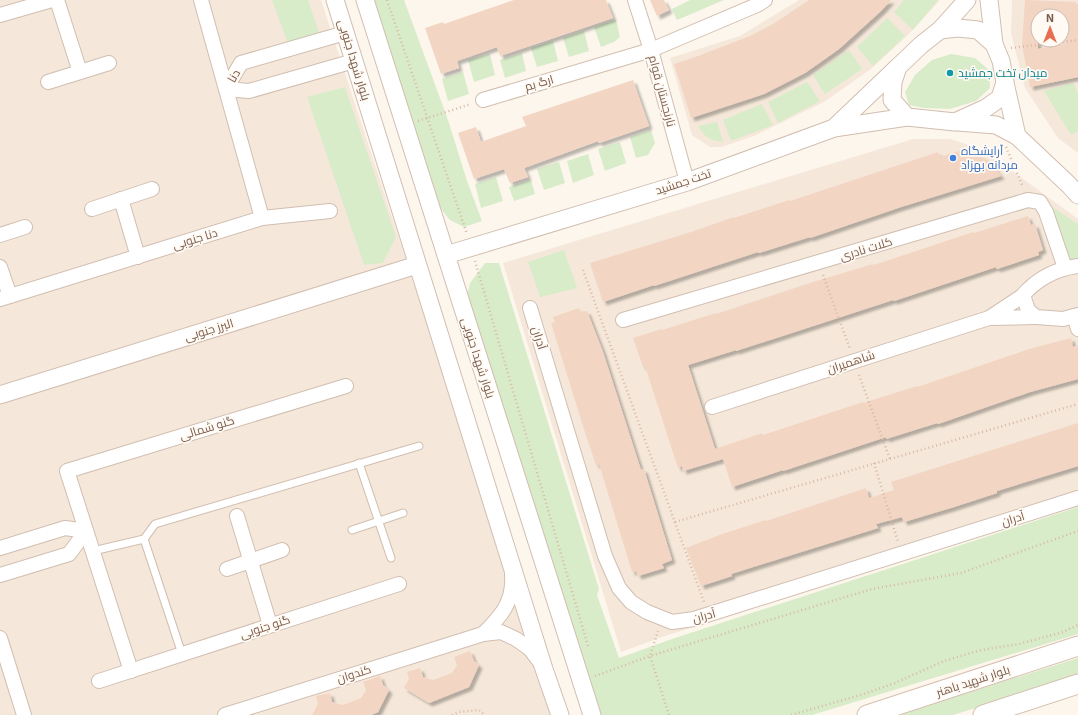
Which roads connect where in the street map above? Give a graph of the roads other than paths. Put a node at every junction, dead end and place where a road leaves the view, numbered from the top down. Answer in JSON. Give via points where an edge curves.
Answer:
{"nodes":[{"id":1,"x":52,"y":0,"type":"edge"},
{"id":2,"x":57,"y":0,"type":"edge"},
{"id":3,"x":201,"y":0,"type":"edge"},
{"id":4,"x":335,"y":0,"type":"edge"},
{"id":5,"x":365,"y":0,"type":"edge"},
{"id":6,"x":635,"y":0,"type":"edge"},
{"id":7,"x":765,"y":0,"type":"edge"},
{"id":8,"x":967,"y":0,"type":"edge"},
{"id":9,"x":989,"y":0,"type":"edge"},
{"id":10,"x":0,"y":15,"type":"edge"},
{"id":11,"x":940,"y":30,"type":"junction"},
{"id":12,"x":345,"y":33,"type":"junction"},
{"id":13,"x":995,"y":47,"type":"junction"},
{"id":14,"x":651,"y":50,"type":"junction"},
{"id":15,"x":354,"y":61,"type":"junction"},
{"id":16,"x":109,"y":63,"type":"dead end"},
{"id":17,"x":898,"y":67,"type":"junction"},
{"id":18,"x":80,"y":72,"type":"junction"},
{"id":19,"x":48,"y":82,"type":"dead end"},
{"id":20,"x":1005,"y":82,"type":"junction"},
{"id":21,"x":226,"y":89,"type":"junction"},
{"id":22,"x":482,"y":100,"type":"road end"},
{"id":23,"x":907,"y":117,"type":"junction"},
{"id":24,"x":955,"y":122,"type":"junction"},
{"id":25,"x":834,"y":128,"type":"junction"},
{"id":26,"x":1017,"y":136,"type":"junction"},
{"id":27,"x":687,"y":182,"type":"junction"},
{"id":28,"x":152,"y":189,"type":"dead end"},
{"id":29,"x":1075,"y":190,"type":"edge"},
{"id":30,"x":121,"y":199,"type":"junction"},
{"id":31,"x":92,"y":209,"type":"dead end"},
{"id":32,"x":330,"y":211,"type":"dead end"},
{"id":33,"x":262,"y":218,"type":"junction"},
{"id":34,"x":25,"y":227,"type":"dead end"},
{"id":35,"x":0,"y":235,"type":"edge"},
{"id":36,"x":446,"y":255,"type":"junction"},
{"id":37,"x":138,"y":257,"type":"junction"},
{"id":38,"x":417,"y":265,"type":"junction"},
{"id":39,"x":0,"y":267,"type":"edge"},
{"id":40,"x":1072,"y":267,"type":"edge"},
{"id":41,"x":1024,"y":295,"type":"junction"},
{"id":42,"x":5,"y":298,"type":"edge"},
{"id":43,"x":530,"y":308,"type":"dead end"},
{"id":44,"x":1076,"y":315,"type":"edge"},
{"id":45,"x":1036,"y":317,"type":"junction"},
{"id":46,"x":990,"y":318,"type":"junction"},
{"id":47,"x":623,"y":320,"type":"dead end"},
{"id":48,"x":1078,"y":330,"type":"edge"},
{"id":49,"x":346,"y":386,"type":"dead end"},
{"id":50,"x":0,"y":395,"type":"edge"},
{"id":51,"x":712,"y":407,"type":"dead end"},
{"id":52,"x":419,"y":446,"type":"dead end"},
{"id":53,"x":359,"y":463,"type":"junction"},
{"id":54,"x":1078,"y":498,"type":"edge"},
{"id":55,"x":403,"y":513,"type":"dead end"},
{"id":56,"x":237,"y":516,"type":"dead end"},
{"id":57,"x":379,"y":522,"type":"junction"},
{"id":58,"x":352,"y":530,"type":"dead end"},
{"id":59,"x":86,"y":531,"type":"junction"},
{"id":60,"x":144,"y":539,"type":"junction"},
{"id":61,"x":0,"y":548,"type":"edge"},
{"id":62,"x":282,"y":550,"type":"dead end"},
{"id":63,"x":93,"y":551,"type":"junction"},
{"id":64,"x":391,"y":558,"type":"dead end"},
{"id":65,"x":511,"y":559,"type":"junction"},
{"id":66,"x":251,"y":561,"type":"junction"},
{"id":67,"x":227,"y":568,"type":"dead end"},
{"id":68,"x":0,"y":575,"type":"edge"},
{"id":69,"x":399,"y":584,"type":"dead end"},
{"id":70,"x":270,"y":625,"type":"junction"},
{"id":71,"x":483,"y":634,"type":"junction"},
{"id":72,"x":0,"y":638,"type":"edge"},
{"id":73,"x":1078,"y":646,"type":"edge"},
{"id":74,"x":182,"y":654,"type":"junction"},
{"id":75,"x":544,"y":669,"type":"junction"},
{"id":76,"x":131,"y":671,"type":"junction"},
{"id":77,"x":99,"y":682,"type":"dead end"},
{"id":78,"x":1078,"y":684,"type":"edge"},
{"id":79,"x":24,"y":715,"type":"edge"},
{"id":80,"x":225,"y":715,"type":"edge"},
{"id":81,"x":560,"y":715,"type":"edge"},
{"id":82,"x":592,"y":715,"type":"edge"},
{"id":83,"x":867,"y":715,"type":"edge"},
{"id":84,"x":983,"y":715,"type":"edge"}],
"edges":[{"from":1,"to":10,"type":"street"},
{"from":2,"to":18,"type":"street"},
{"from":3,"to":21,"type":"street"},
{"from":4,"to":12,"type":"street","name":"بلوار شهدا جنوبی"},
{"from":5,"to":36,"type":"street","name":"بلوار شهدا جنوبی"},
{"from":6,"to":14,"type":"street","name":"نارنجستان قوام"},
{"from":7,"to":14,"type":"street","name":"ارگ بم"},
{"from":8,"to":11,"type":"street"},
{"from":9,"to":13,"type":"street"},
{"from":11,"to":13,"type":"street","via":[[978,30]]},
{"from":11,"to":17,"type":"street"},
{"from":12,"to":15,"type":"street","name":"بلوار شهدا جنوبی"},
{"from":12,"to":21,"type":"street","name":"دنا","via":[[241,63]]},
{"from":13,"to":20,"type":"street"},
{"from":14,"to":22,"type":"street","name":"ارگ بم"},
{"from":14,"to":27,"type":"street","name":"نارنجستان قوام"},
{"from":15,"to":21,"type":"street","name":"دنا","via":[[249,91]]},
{"from":15,"to":38,"type":"street","name":"بلوار شهدا جنوبی"},
{"from":16,"to":18,"type":"street"},
{"from":17,"to":23,"type":"street","via":[[893,82],[892,100]]},
{"from":17,"to":25,"type":"street","name":"تخت جمشید"},
{"from":18,"to":19,"type":"street"},
{"from":20,"to":24,"type":"street","via":[[1000,98],[986,108]]},
{"from":20,"to":26,"type":"street"},
{"from":21,"to":33,"type":"street"},
{"from":23,"to":24,"type":"street"},
{"from":23,"to":25,"type":"street"},
{"from":24,"to":26,"type":"street","via":[[996,125]]},
{"from":25,"to":27,"type":"street","name":"تخت جمشید"},
{"from":26,"to":29,"type":"street"},
{"from":27,"to":36,"type":"street","name":"تخت جمشید"},
{"from":28,"to":30,"type":"street"},
{"from":30,"to":31,"type":"street"},
{"from":30,"to":37,"type":"street"},
{"from":32,"to":33,"type":"street","name":"دنا جنوبی"},
{"from":33,"to":37,"type":"street","name":"دنا جنوبی"},
{"from":34,"to":35,"type":"street"},
{"from":36,"to":82,"type":"street","name":"بلوار شهدا جنوبی","via":[[589,678]]},
{"from":37,"to":42,"type":"street","name":"دنا جنوبی"},
{"from":38,"to":50,"type":"street","name":"البرز جنوبی"},
{"from":38,"to":65,"type":"street","name":"بلوار شهدا جنوبی"},
{"from":39,"to":42,"type":"street"},
{"from":40,"to":41,"type":"street","via":[[1048,274]]},
{"from":40,"to":47,"type":"street","name":"کلات نادری","via":[[1040,202],[1028,200]]},
{"from":41,"to":45,"type":"street","via":[[1028,310]]},
{"from":41,"to":46,"type":"street"},
{"from":43,"to":54,"type":"street","name":"آدران","via":[[605,556],[619,588],[631,602],[672,622],[694,620]]},
{"from":44,"to":45,"type":"street","via":[[1062,319]]},
{"from":44,"to":48,"type":"street"},
{"from":45,"to":46,"type":"street"},
{"from":46,"to":51,"type":"street","name":"شاهمیران"},
{"from":49,"to":59,"type":"street","name":"گنو شمالی","via":[[67,471]]},
{"from":52,"to":53,"type":"lane"},
{"from":53,"to":57,"type":"lane"},
{"from":53,"to":60,"type":"lane","via":[[155,524]]},
{"from":55,"to":57,"type":"lane"},
{"from":56,"to":66,"type":"street"},
{"from":57,"to":58,"type":"lane"},
{"from":57,"to":64,"type":"lane"},
{"from":59,"to":61,"type":"street","via":[[65,528]]},
{"from":59,"to":63,"type":"street"},
{"from":59,"to":68,"type":"street","via":[[69,554]]},
{"from":60,"to":63,"type":"lane"},
{"from":60,"to":74,"type":"lane"},
{"from":62,"to":66,"type":"street"},
{"from":63,"to":76,"type":"street"},
{"from":65,"to":71,"type":"street","via":[[513,586],[510,599],[499,618]]},
{"from":65,"to":75,"type":"street","name":"بلوار شهدا جنوبی"},
{"from":66,"to":67,"type":"street"},
{"from":66,"to":70,"type":"street"},
{"from":69,"to":70,"type":"street","name":"گنو جنوبی"},
{"from":70,"to":74,"type":"street","name":"گنو جنوبی"},
{"from":71,"to":75,"type":"street","via":[[501,632],[516,639],[530,648]]},
{"from":71,"to":80,"type":"street","name":"کندوان"},
{"from":72,"to":79,"type":"street"},
{"from":73,"to":83,"type":"main road","name":"بلوار شهید باهنر"},
{"from":74,"to":76,"type":"street","name":"گنو جنوبی"},
{"from":75,"to":81,"type":"street","name":"بلوار شهدا جنوبی"},
{"from":76,"to":77,"type":"street","name":"گنو جنوبی"},
{"from":78,"to":84,"type":"main road"}]}
